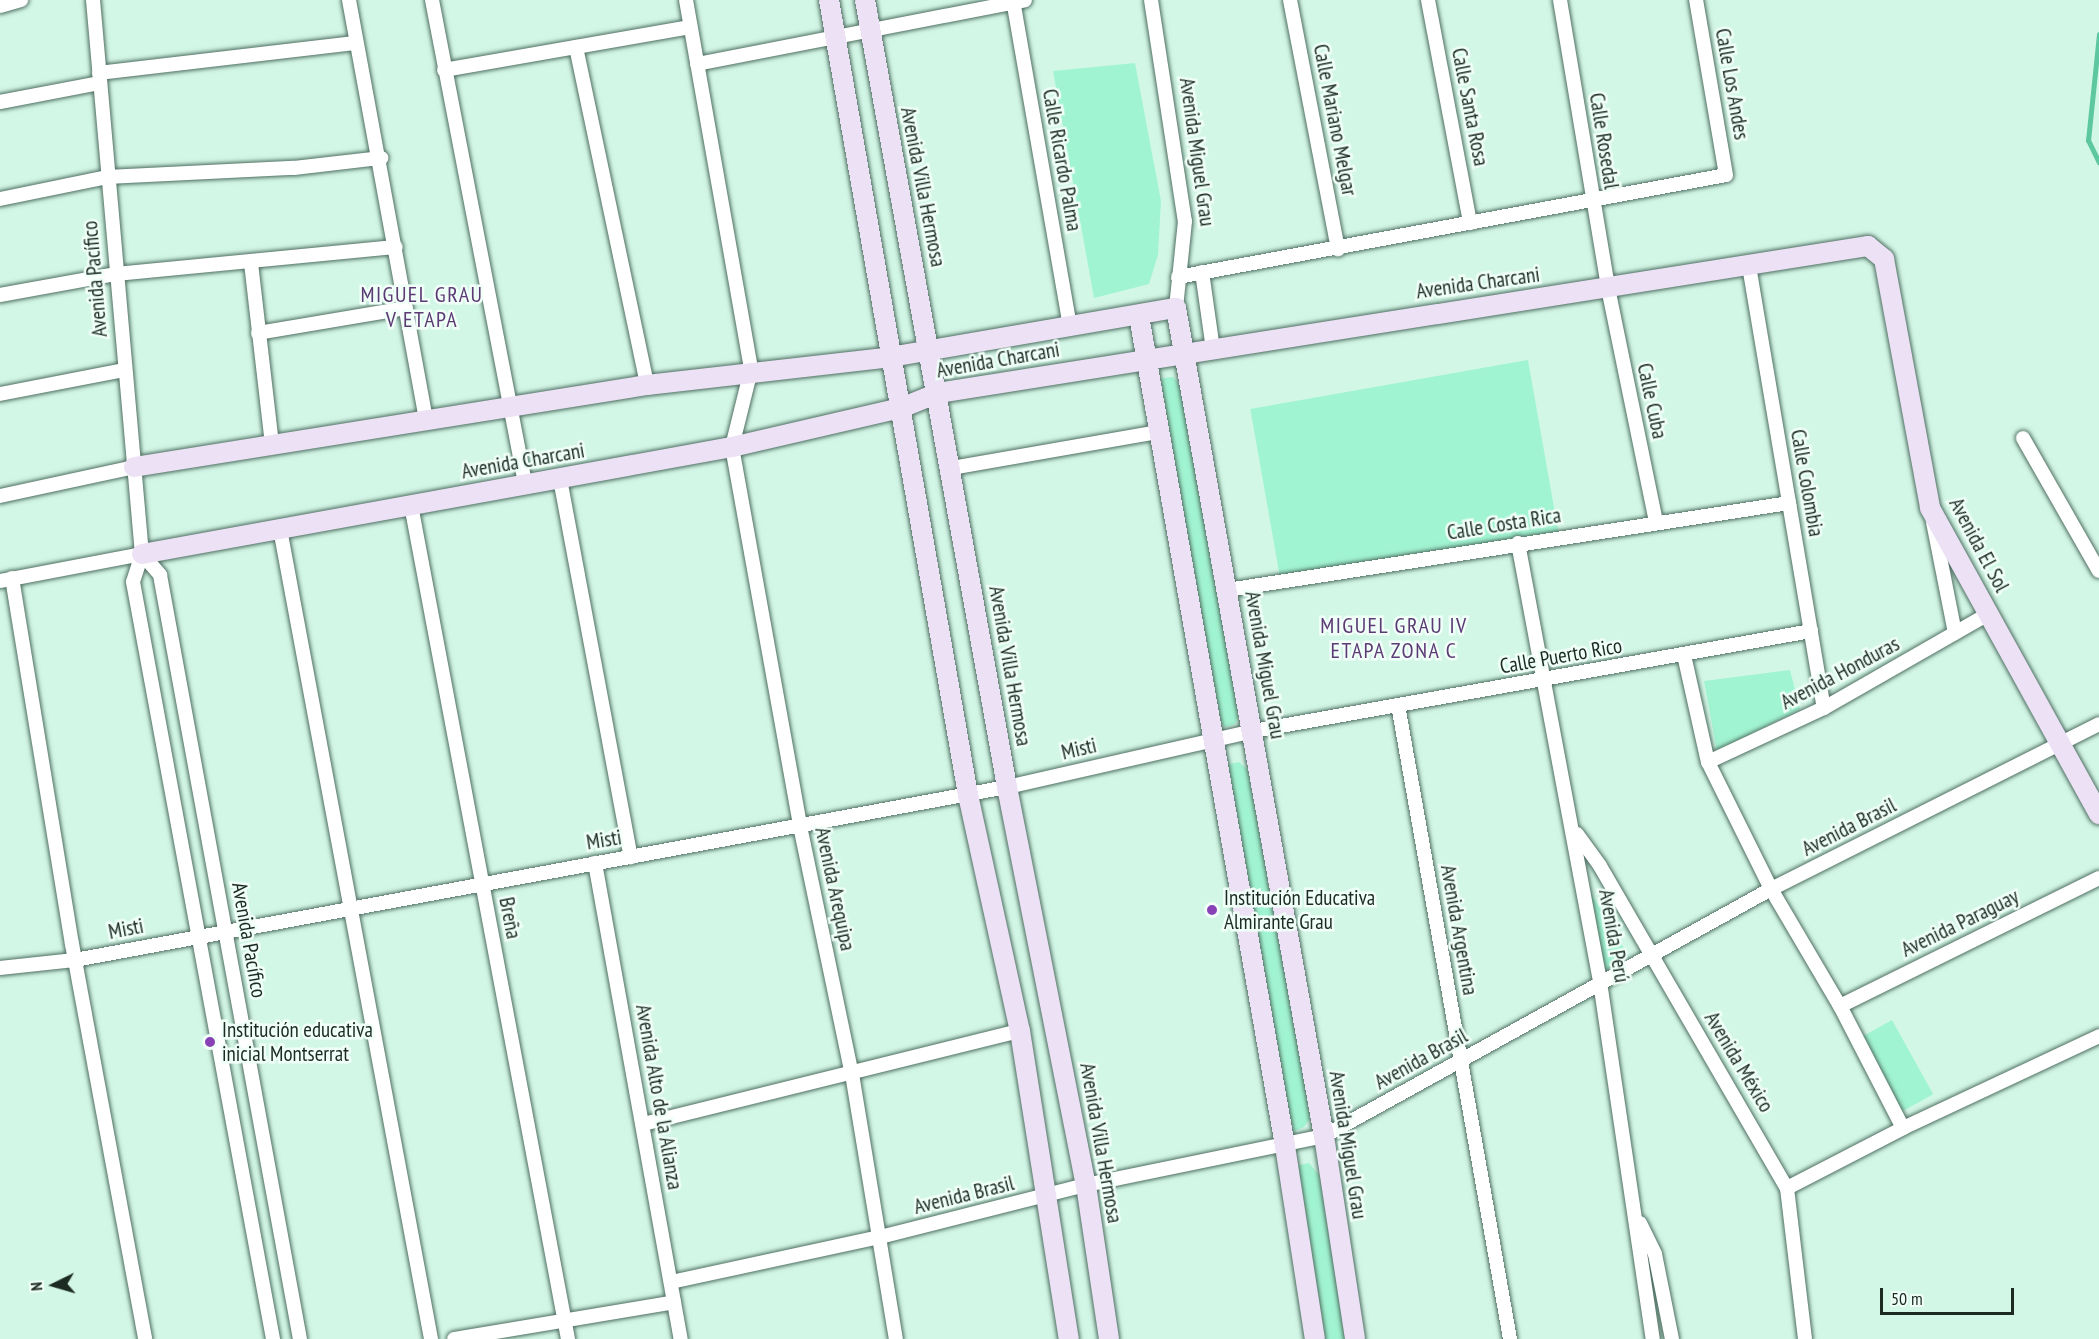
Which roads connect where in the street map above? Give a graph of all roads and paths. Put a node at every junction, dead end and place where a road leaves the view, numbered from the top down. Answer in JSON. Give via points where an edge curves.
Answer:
{"nodes":[{"id":1,"x":21,"y":0,"type":"edge"},
{"id":2,"x":93,"y":0,"type":"edge"},
{"id":3,"x":349,"y":0,"type":"edge"},
{"id":4,"x":432,"y":0,"type":"edge"},
{"id":5,"x":686,"y":0,"type":"edge"},
{"id":6,"x":828,"y":0,"type":"edge"},
{"id":7,"x":865,"y":0,"type":"edge"},
{"id":8,"x":1150,"y":0,"type":"edge"},
{"id":9,"x":1290,"y":0,"type":"edge"},
{"id":10,"x":1428,"y":0,"type":"edge"},
{"id":11,"x":1560,"y":0,"type":"edge"},
{"id":12,"x":1696,"y":0,"type":"edge"},
{"id":13,"x":1017,"y":1,"type":"edge"},
{"id":14,"x":0,"y":6,"type":"edge"},
{"id":15,"x":690,"y":27,"type":"junction"},
{"id":16,"x":870,"y":32,"type":"junction"},
{"id":17,"x":835,"y":39,"type":"junction"},
{"id":18,"x":356,"y":43,"type":"junction"},
{"id":19,"x":576,"y":47,"type":"junction"},
{"id":20,"x":697,"y":64,"type":"junction"},
{"id":21,"x":444,"y":70,"type":"junction"},
{"id":22,"x":99,"y":78,"type":"junction"},
{"id":23,"x":0,"y":102,"type":"edge"},
{"id":24,"x":381,"y":158,"type":"junction"},
{"id":25,"x":107,"y":177,"type":"junction"},
{"id":26,"x":1593,"y":198,"type":"junction"},
{"id":27,"x":0,"y":199,"type":"edge"},
{"id":28,"x":1470,"y":223,"type":"junction"},
{"id":29,"x":1868,"y":246,"type":"joint"},
{"id":30,"x":396,"y":247,"type":"junction"},
{"id":31,"x":1338,"y":249,"type":"junction"},
{"id":32,"x":250,"y":263,"type":"junction"},
{"id":33,"x":1749,"y":266,"type":"junction"},
{"id":34,"x":1202,"y":272,"type":"junction"},
{"id":35,"x":115,"y":274,"type":"junction"},
{"id":36,"x":1178,"y":277,"type":"junction"},
{"id":37,"x":1608,"y":288,"type":"junction"},
{"id":38,"x":0,"y":295,"type":"edge"},
{"id":39,"x":406,"y":308,"type":"junction"},
{"id":40,"x":1176,"y":308,"type":"junction"},
{"id":41,"x":1139,"y":316,"type":"junction"},
{"id":42,"x":1070,"y":327,"type":"junction"},
{"id":43,"x":258,"y":333,"type":"junction"},
{"id":44,"x":1213,"y":349,"type":"junction"},
{"id":45,"x":930,"y":350,"type":"junction"},
{"id":46,"x":1185,"y":353,"type":"junction"},
{"id":47,"x":891,"y":357,"type":"junction"},
{"id":48,"x":1147,"y":360,"type":"junction"},
{"id":49,"x":124,"y":370,"type":"junction"},
{"id":50,"x":751,"y":370,"type":"junction"},
{"id":51,"x":647,"y":385,"type":"junction"},
{"id":52,"x":938,"y":393,"type":"junction"},
{"id":53,"x":0,"y":394,"type":"edge"},
{"id":54,"x":508,"y":407,"type":"junction"},
{"id":55,"x":901,"y":408,"type":"junction"},
{"id":56,"x":426,"y":420,"type":"junction"},
{"id":57,"x":1159,"y":432,"type":"junction"},
{"id":58,"x":2023,"y":438,"type":"dead end"},
{"id":59,"x":272,"y":445,"type":"junction"},
{"id":60,"x":732,"y":447,"type":"junction"},
{"id":61,"x":134,"y":467,"type":"junction"},
{"id":62,"x":952,"y":468,"type":"junction"},
{"id":63,"x":560,"y":479,"type":"junction"},
{"id":64,"x":525,"y":485,"type":"junction"},
{"id":65,"x":0,"y":496,"type":"edge"},
{"id":66,"x":1789,"y":503,"type":"junction"},
{"id":67,"x":411,"y":506,"type":"junction"},
{"id":68,"x":1930,"y":508,"type":"junction"},
{"id":69,"x":1656,"y":522,"type":"junction"},
{"id":70,"x":280,"y":529,"type":"junction"},
{"id":71,"x":1518,"y":543,"type":"junction"},
{"id":72,"x":142,"y":554,"type":"junction"},
{"id":73,"x":2099,"y":571,"type":"edge"},
{"id":74,"x":6,"y":580,"type":"edge"},
{"id":75,"x":1227,"y":590,"type":"junction"},
{"id":76,"x":1988,"y":614,"type":"junction"},
{"id":77,"x":1811,"y":631,"type":"junction"},
{"id":78,"x":1955,"y":633,"type":"junction"},
{"id":79,"x":1684,"y":655,"type":"junction"},
{"id":80,"x":1544,"y":680,"type":"junction"},
{"id":81,"x":1398,"y":705,"type":"junction"},
{"id":82,"x":1824,"y":708,"type":"junction"},
{"id":83,"x":2099,"y":724,"type":"edge"},
{"id":84,"x":1253,"y":731,"type":"junction"},
{"id":85,"x":1212,"y":740,"type":"junction"},
{"id":86,"x":2061,"y":743,"type":"junction"},
{"id":87,"x":1708,"y":762,"type":"junction"},
{"id":88,"x":1007,"y":788,"type":"junction"},
{"id":89,"x":968,"y":795,"type":"junction"},
{"id":90,"x":2099,"y":814,"type":"edge"},
{"id":91,"x":800,"y":826,"type":"junction"},
{"id":92,"x":1574,"y":830,"type":"junction"},
{"id":93,"x":631,"y":857,"type":"junction"},
{"id":94,"x":595,"y":863,"type":"junction"},
{"id":95,"x":2099,"y":878,"type":"edge"},
{"id":96,"x":483,"y":885,"type":"junction"},
{"id":97,"x":1770,"y":889,"type":"junction"},
{"id":98,"x":349,"y":909,"type":"junction"},
{"id":99,"x":226,"y":932,"type":"junction"},
{"id":100,"x":198,"y":937,"type":"junction"},
{"id":101,"x":1652,"y":956,"type":"junction"},
{"id":102,"x":75,"y":960,"type":"junction"},
{"id":103,"x":0,"y":968,"type":"edge"},
{"id":104,"x":1600,"y":982,"type":"junction"},
{"id":105,"x":1840,"y":1006,"type":"junction"},
{"id":106,"x":1020,"y":1031,"type":"junction"},
{"id":107,"x":2099,"y":1036,"type":"edge"},
{"id":108,"x":1461,"y":1062,"type":"junction"},
{"id":109,"x":852,"y":1074,"type":"junction"},
{"id":110,"x":643,"y":1124,"type":"junction"},
{"id":111,"x":1903,"y":1128,"type":"junction"},
{"id":112,"x":1324,"y":1136,"type":"junction"},
{"id":113,"x":1285,"y":1146,"type":"junction"},
{"id":114,"x":1086,"y":1185,"type":"junction"},
{"id":115,"x":1786,"y":1188,"type":"junction"},
{"id":116,"x":1048,"y":1196,"type":"junction"},
{"id":117,"x":1634,"y":1208,"type":"junction"},
{"id":118,"x":880,"y":1237,"type":"junction"},
{"id":119,"x":671,"y":1282,"type":"junction"},
{"id":120,"x":675,"y":1302,"type":"junction"},
{"id":121,"x":564,"y":1322,"type":"junction"},
{"id":122,"x":145,"y":1339,"type":"edge"},
{"id":123,"x":273,"y":1339,"type":"edge"},
{"id":124,"x":300,"y":1339,"type":"edge"},
{"id":125,"x":430,"y":1339,"type":"edge"},
{"id":126,"x":454,"y":1339,"type":"edge"},
{"id":127,"x":568,"y":1339,"type":"edge"},
{"id":128,"x":681,"y":1339,"type":"edge"},
{"id":129,"x":896,"y":1339,"type":"edge"},
{"id":130,"x":1069,"y":1339,"type":"edge"},
{"id":131,"x":1109,"y":1339,"type":"edge"},
{"id":132,"x":1315,"y":1339,"type":"edge"},
{"id":133,"x":1355,"y":1339,"type":"edge"},
{"id":134,"x":1510,"y":1339,"type":"edge"},
{"id":135,"x":1653,"y":1339,"type":"edge"},
{"id":136,"x":1672,"y":1339,"type":"edge"},
{"id":137,"x":1805,"y":1339,"type":"edge"}],
"edges":[{"from":1,"to":14,"type":"street"},
{"from":2,"to":22,"type":"street","name":"Avenida Pacífico"},
{"from":3,"to":18,"type":"street"},
{"from":4,"to":21,"type":"street"},
{"from":5,"to":15,"type":"street"},
{"from":6,"to":17,"type":"street"},
{"from":7,"to":16,"type":"street","name":"Avenida Villa Hermosa"},
{"from":8,"to":36,"type":"street","name":"Avenida Miguel Grau","via":[[1185,221]]},
{"from":9,"to":31,"type":"street","name":"Calle Mariano Melgar"},
{"from":10,"to":28,"type":"street","name":"Calle Santa Rosa"},
{"from":11,"to":26,"type":"street","name":"Calle Rosedal"},
{"from":12,"to":26,"type":"street","name":"Calle Los Andes","via":[[1726,175]]},
{"from":13,"to":16,"type":"street"},
{"from":13,"to":42,"type":"street","name":"Calle Ricardo Palma"},
{"from":15,"to":19,"type":"street"},
{"from":15,"to":20,"type":"street"},
{"from":16,"to":17,"type":"street"},
{"from":16,"to":45,"type":"street","name":"Avenida Villa Hermosa"},
{"from":17,"to":20,"type":"street"},
{"from":17,"to":47,"type":"street"},
{"from":18,"to":22,"type":"street"},
{"from":18,"to":24,"type":"street"},
{"from":19,"to":21,"type":"street"},
{"from":19,"to":51,"type":"street"},
{"from":20,"to":50,"type":"street"},
{"from":21,"to":54,"type":"street"},
{"from":22,"to":23,"type":"street"},
{"from":22,"to":25,"type":"street","name":"Avenida Pacífico"},
{"from":24,"to":25,"type":"street","via":[[294,168]]},
{"from":24,"to":30,"type":"street"},
{"from":25,"to":27,"type":"street"},
{"from":25,"to":35,"type":"street","name":"Avenida Pacífico"},
{"from":26,"to":28,"type":"street"},
{"from":26,"to":37,"type":"street","name":"Calle Rosedal"},
{"from":28,"to":31,"type":"street"},
{"from":29,"to":33,"type":"street","name":"Avenida Charcani"},
{"from":29,"to":68,"type":"street","name":"Avenida El Sol","via":[[1884,259]]},
{"from":30,"to":32,"type":"street"},
{"from":30,"to":39,"type":"street"},
{"from":31,"to":34,"type":"street"},
{"from":32,"to":35,"type":"street"},
{"from":32,"to":43,"type":"street"},
{"from":33,"to":37,"type":"street","name":"Avenida Charcani"},
{"from":33,"to":66,"type":"street","name":"Calle Colombia"},
{"from":34,"to":36,"type":"street"},
{"from":34,"to":44,"type":"street"},
{"from":35,"to":38,"type":"street"},
{"from":35,"to":49,"type":"street","name":"Avenida Pacífico"},
{"from":36,"to":40,"type":"street","name":"Avenida Miguel Grau"},
{"from":37,"to":44,"type":"street","name":"Avenida Charcani"},
{"from":37,"to":69,"type":"street","name":"Calle Cuba"},
{"from":39,"to":43,"type":"street"},
{"from":39,"to":56,"type":"street"},
{"from":40,"to":41,"type":"street","name":"Avenida Charcani"},
{"from":40,"to":46,"type":"street","name":"Avenida Miguel Grau"},
{"from":41,"to":42,"type":"street","name":"Avenida Charcani"},
{"from":41,"to":48,"type":"street"},
{"from":42,"to":45,"type":"street","name":"Avenida Charcani"},
{"from":43,"to":59,"type":"street"},
{"from":44,"to":46,"type":"street","name":"Avenida Charcani"},
{"from":45,"to":47,"type":"street","name":"Avenida Charcani"},
{"from":45,"to":52,"type":"street","name":"Avenida Villa Hermosa"},
{"from":46,"to":48,"type":"street","name":"Avenida Charcani"},
{"from":46,"to":75,"type":"street","name":"Avenida Miguel Grau"},
{"from":47,"to":50,"type":"street","name":"Avenida Charcani"},
{"from":47,"to":55,"type":"street"},
{"from":48,"to":52,"type":"street","name":"Avenida Charcani"},
{"from":48,"to":57,"type":"street"},
{"from":49,"to":53,"type":"street"},
{"from":49,"to":61,"type":"street","name":"Avenida Pacífico"},
{"from":50,"to":51,"type":"street","name":"Avenida Charcani"},
{"from":50,"to":60,"type":"street"},
{"from":51,"to":54,"type":"street","name":"Avenida Charcani"},
{"from":52,"to":55,"type":"street","name":"Avenida Charcani"},
{"from":52,"to":62,"type":"street","name":"Avenida Villa Hermosa"},
{"from":54,"to":56,"type":"street","name":"Avenida Charcani"},
{"from":54,"to":64,"type":"street"},
{"from":55,"to":60,"type":"street","name":"Avenida Charcani"},
{"from":55,"to":89,"type":"street"},
{"from":56,"to":59,"type":"street","name":"Avenida Charcani"},
{"from":57,"to":62,"type":"street"},
{"from":57,"to":85,"type":"street"},
{"from":58,"to":73,"type":"street"},
{"from":59,"to":61,"type":"street","name":"Avenida Charcani"},
{"from":60,"to":63,"type":"street","name":"Avenida Charcani"},
{"from":60,"to":91,"type":"street","name":"Avenida Arequipa"},
{"from":61,"to":65,"type":"street"},
{"from":61,"to":72,"type":"street","name":"Avenida Pacífico"},
{"from":62,"to":88,"type":"street","name":"Avenida Villa Hermosa"},
{"from":63,"to":64,"type":"street","name":"Avenida Charcani"},
{"from":63,"to":93,"type":"street"},
{"from":64,"to":67,"type":"street","name":"Avenida Charcani"},
{"from":66,"to":69,"type":"street","name":"Calle Costa Rica"},
{"from":66,"to":77,"type":"street","name":"Calle Colombia"},
{"from":67,"to":70,"type":"street","name":"Avenida Charcani"},
{"from":67,"to":96,"type":"street","name":"Breña"},
{"from":68,"to":76,"type":"street","name":"Avenida El Sol"},
{"from":68,"to":78,"type":"street"},
{"from":69,"to":71,"type":"street","name":"Calle Costa Rica"},
{"from":70,"to":72,"type":"street","name":"Avenida Charcani"},
{"from":70,"to":98,"type":"street"},
{"from":71,"to":75,"type":"street","name":"Calle Costa Rica"},
{"from":71,"to":80,"type":"street","name":"Avenida Perú"},
{"from":72,"to":74,"type":"street"},
{"from":72,"to":99,"type":"street","name":"Avenida Pacífico","via":[[160,575]]},
{"from":72,"to":100,"type":"street","name":"Avenida Pacífico","via":[[133,582]]},
{"from":74,"to":102,"type":"street"},
{"from":75,"to":84,"type":"street","name":"Avenida Miguel Grau"},
{"from":76,"to":78,"type":"street","name":"Avenida Honduras"},
{"from":76,"to":86,"type":"street","name":"Avenida El Sol"},
{"from":77,"to":79,"type":"street","name":"Calle Puerto Rico"},
{"from":77,"to":82,"type":"street","name":"Calle Colombia"},
{"from":78,"to":82,"type":"street","name":"Avenida Honduras"},
{"from":79,"to":80,"type":"street","name":"Calle Puerto Rico"},
{"from":79,"to":87,"type":"street"},
{"from":80,"to":81,"type":"street","name":"Calle Puerto Rico"},
{"from":80,"to":92,"type":"street","name":"Avenida Perú"},
{"from":81,"to":84,"type":"street","name":"Calle Puerto Rico"},
{"from":81,"to":108,"type":"street","name":"Avenida Argentina"},
{"from":82,"to":87,"type":"street","name":"Avenida Honduras"},
{"from":83,"to":86,"type":"street","name":"Avenida Brasil"},
{"from":84,"to":85,"type":"street","name":"Calle Puerto Rico"},
{"from":84,"to":112,"type":"street","name":"Avenida Miguel Grau"},
{"from":85,"to":88,"type":"street","name":"Misti"},
{"from":85,"to":113,"type":"street"},
{"from":86,"to":90,"type":"street","name":"Avenida El Sol"},
{"from":86,"to":97,"type":"street","name":"Avenida Brasil"},
{"from":87,"to":97,"type":"street"},
{"from":88,"to":89,"type":"street","name":"Misti"},
{"from":88,"to":114,"type":"street","name":"Avenida Villa Hermosa"},
{"from":89,"to":91,"type":"street","name":"Misti"},
{"from":89,"to":106,"type":"street"},
{"from":91,"to":93,"type":"street","name":"Misti"},
{"from":91,"to":109,"type":"street","name":"Avenida Arequipa"},
{"from":92,"to":101,"type":"street","name":"Avenida México"},
{"from":92,"to":104,"type":"street","name":"Avenida Perú"},
{"from":93,"to":94,"type":"street","name":"Misti"},
{"from":94,"to":96,"type":"street","name":"Misti"},
{"from":94,"to":110,"type":"street","name":"Avenida Alto de la Alianza"},
{"from":95,"to":105,"type":"street","name":"Avenida Paraguay"},
{"from":96,"to":98,"type":"street","name":"Misti"},
{"from":96,"to":121,"type":"street","name":"Breña"},
{"from":97,"to":101,"type":"street","name":"Avenida Brasil"},
{"from":97,"to":105,"type":"street"},
{"from":98,"to":99,"type":"street","name":"Misti"},
{"from":98,"to":125,"type":"street"},
{"from":99,"to":100,"type":"street","name":"Misti"},
{"from":99,"to":124,"type":"street","name":"Avenida Pacífico"},
{"from":100,"to":102,"type":"street","name":"Misti"},
{"from":100,"to":123,"type":"street","name":"Avenida Pacífico"},
{"from":101,"to":104,"type":"street","name":"Avenida Brasil"},
{"from":101,"to":115,"type":"street","name":"Avenida México"},
{"from":102,"to":103,"type":"street","name":"Misti"},
{"from":102,"to":122,"type":"street"},
{"from":104,"to":108,"type":"street","name":"Avenida Brasil"},
{"from":104,"to":117,"type":"street","name":"Avenida Perú"},
{"from":105,"to":111,"type":"street"},
{"from":106,"to":109,"type":"street"},
{"from":106,"to":116,"type":"street"},
{"from":107,"to":111,"type":"street"},
{"from":108,"to":112,"type":"street","name":"Avenida Brasil"},
{"from":108,"to":134,"type":"street","name":"Avenida Argentina"},
{"from":109,"to":110,"type":"street"},
{"from":109,"to":118,"type":"street","name":"Avenida Arequipa"},
{"from":110,"to":119,"type":"street","name":"Avenida Alto de la Alianza"},
{"from":111,"to":115,"type":"street"},
{"from":112,"to":113,"type":"street","name":"Avenida Brasil"},
{"from":112,"to":133,"type":"street","name":"Avenida Miguel Grau"},
{"from":113,"to":114,"type":"street","name":"Avenida Brasil"},
{"from":113,"to":132,"type":"street"},
{"from":114,"to":116,"type":"street","name":"Avenida Brasil"},
{"from":114,"to":131,"type":"street","name":"Avenida Villa Hermosa"},
{"from":115,"to":137,"type":"street","name":"Avenida México"},
{"from":116,"to":118,"type":"street","name":"Avenida Brasil"},
{"from":116,"to":130,"type":"street"},
{"from":117,"to":135,"type":"street","name":"Avenida Perú"},
{"from":117,"to":136,"type":"street","via":[[1654,1254]]},
{"from":118,"to":119,"type":"street","name":"Avenida Brasil"},
{"from":118,"to":129,"type":"street","name":"Avenida Arequipa"},
{"from":119,"to":120,"type":"street","name":"Avenida Alto de la Alianza"},
{"from":120,"to":121,"type":"street"},
{"from":120,"to":128,"type":"street","name":"Avenida Alto de la Alianza"},
{"from":121,"to":126,"type":"street"},
{"from":121,"to":127,"type":"street","name":"Breña"}]}
